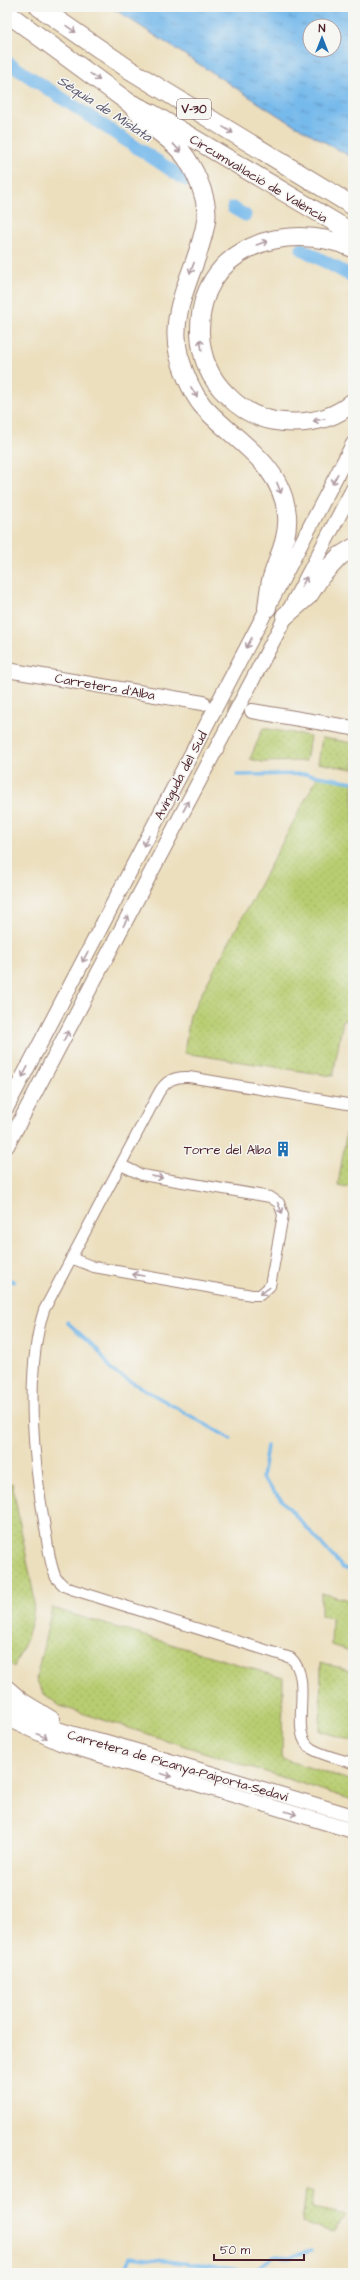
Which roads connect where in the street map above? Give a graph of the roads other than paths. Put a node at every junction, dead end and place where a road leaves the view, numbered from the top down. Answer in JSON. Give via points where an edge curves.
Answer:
{"nodes":[{"id":1,"x":39,"y":7,"type":"edge"},
{"id":2,"x":7,"y":13,"type":"edge"},
{"id":3,"x":128,"y":102,"type":"junction"},
{"id":4,"x":353,"y":206,"type":"edge"},
{"id":5,"x":353,"y":233,"type":"edge"},
{"id":6,"x":353,"y":248,"type":"edge"},
{"id":7,"x":353,"y":402,"type":"edge"},
{"id":8,"x":353,"y":444,"type":"edge"},
{"id":9,"x":353,"y":489,"type":"edge"},
{"id":10,"x":353,"y":548,"type":"edge"},
{"id":11,"x":267,"y":608,"type":"junction"},
{"id":12,"x":286,"y":616,"type":"junction"},
{"id":13,"x":7,"y":670,"type":"edge"},
{"id":14,"x":203,"y":703,"type":"tunnel mouth"},
{"id":15,"x":252,"y":711,"type":"tunnel mouth"},
{"id":16,"x":353,"y":728,"type":"edge"},
{"id":17,"x":34,"y":1095,"type":"junction"},
{"id":18,"x":353,"y":1105,"type":"edge"},
{"id":19,"x":7,"y":1106,"type":"edge"},
{"id":20,"x":7,"y":1146,"type":"edge"},
{"id":21,"x":7,"y":1155,"type":"edge"},
{"id":22,"x":121,"y":1164,"type":"junction"},
{"id":23,"x":71,"y":1258,"type":"junction"},
{"id":24,"x":7,"y":1687,"type":"edge"},
{"id":25,"x":7,"y":1705,"type":"edge"},
{"id":26,"x":7,"y":1719,"type":"edge"},
{"id":27,"x":103,"y":1741,"type":"junction"},
{"id":28,"x":353,"y":1763,"type":"edge"},
{"id":29,"x":353,"y":1816,"type":"edge"},
{"id":30,"x":353,"y":1831,"type":"edge"}],
"edges":[{"from":1,"to":4,"type":"highway","name":"Circumval·lació de València","number":"V-30","one_way":true,"via":[[130,70]]},
{"from":2,"to":3,"type":"highway","name":"Circumval·lació de València","number":"V-30","one_way":true},
{"from":3,"to":5,"type":"highway","name":"Circumval·lació de València","number":"V-30","via":[[151,113]]},
{"from":3,"to":11,"type":"highway","one_way":true,"via":[[186,157],[204,201],[206,220],[202,242],[184,288],[176,335],[179,354],[189,383],[202,405],[269,468],[284,499],[287,515],[286,534],[281,558],[271,582]]},
{"from":7,"to":6,"type":"highway","one_way":true,"via":[[326,418],[301,424],[277,422],[253,415],[224,392],[207,369],[200,344],[200,324],[205,300],[221,270],[237,255],[274,238],[295,236],[314,236]]},
{"from":8,"to":11,"type":"main road","name":"Avinguda del Sud","one_way":true},
{"from":12,"to":9,"type":"main road","name":"Avinguda del Sud","one_way":true},
{"from":10,"to":12,"type":"highway","via":[[340,556],[321,576],[309,595]]},
{"from":11,"to":19,"type":"main road","name":"Avinguda del Sud","one_way":true},
{"from":17,"to":12,"type":"main road","name":"Avinguda del Sud","one_way":true},
{"from":13,"to":14,"type":"main road","name":"Carretera d'Alba"},
{"from":15,"to":16,"type":"main road"},
{"from":17,"to":20,"type":"main road","name":"Avinguda del Sud"},
{"from":17,"to":21,"type":"main road"},
{"from":18,"to":22,"type":"street","via":[[176,1077],[162,1087]]},
{"from":22,"to":23,"type":"street"},
{"from":22,"to":23,"type":"street","one_way":true,"via":[[142,1175],[270,1197],[279,1203],[283,1215],[270,1286],[260,1294],[252,1295],[84,1265]]},
{"from":23,"to":28,"type":"street","via":[[44,1310],[37,1336],[35,1358],[37,1465],[46,1536],[56,1578],[71,1589],[291,1658],[301,1672],[302,1732],[307,1745]]},
{"from":24,"to":27,"type":"main road","via":[[44,1715]]},
{"from":25,"to":27,"type":"main road","name":"Carretera de Picanya-Paiporta-Sedaví","via":[[32,1719],[75,1735]]},
{"from":26,"to":30,"type":"main road","name":"Carretera de Picanya-Paiporta-Sedaví","one_way":true,"via":[[60,1743]]},
{"from":27,"to":29,"type":"main road","name":"Carretera de Picanya-Paiporta-Sedaví"}]}
